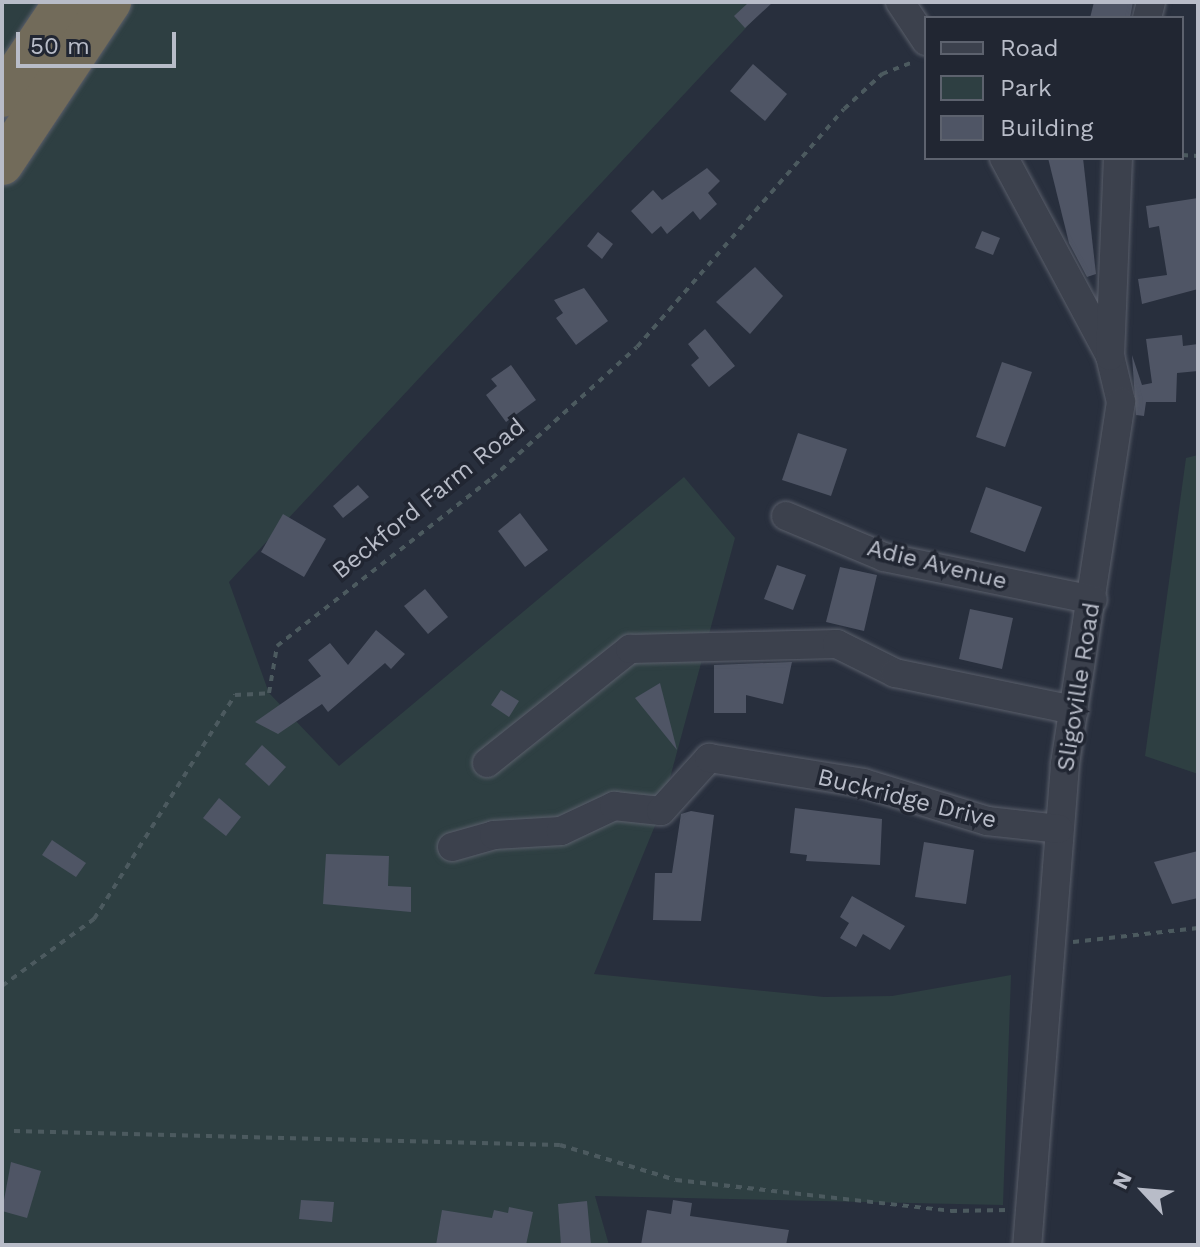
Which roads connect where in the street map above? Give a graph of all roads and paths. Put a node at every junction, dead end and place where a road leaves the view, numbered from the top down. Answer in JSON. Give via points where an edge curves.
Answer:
{"nodes":[{"id":1,"x":65,"y":2,"type":"edge"},
{"id":2,"x":110,"y":2,"type":"edge"},
{"id":3,"x":900,"y":2,"type":"edge"},
{"id":4,"x":924,"y":38,"type":"edge"},
{"id":5,"x":924,"y":61,"type":"edge"},
{"id":6,"x":2,"y":96,"type":"edge"},
{"id":7,"x":1005,"y":160,"type":"edge"},
{"id":8,"x":1118,"y":160,"type":"edge"},
{"id":9,"x":2,"y":164,"type":"edge"},
{"id":10,"x":1110,"y":356,"type":"junction"},
{"id":11,"x":786,"y":516,"type":"dead end"},
{"id":12,"x":1093,"y":600,"type":"junction"},
{"id":13,"x":1074,"y":710,"type":"junction"},
{"id":14,"x":487,"y":763,"type":"dead end"},
{"id":15,"x":1059,"y":829,"type":"junction"},
{"id":16,"x":452,"y":847,"type":"dead end"},
{"id":17,"x":1198,"y":928,"type":"edge"},
{"id":18,"x":1050,"y":943,"type":"junction"},
{"id":19,"x":2,"y":986,"type":"edge"},
{"id":20,"x":14,"y":1131,"type":"dead end"},
{"id":21,"x":1025,"y":1213,"type":"junction"},
{"id":22,"x":1027,"y":1245,"type":"edge"}],
"edges":[{"from":1,"to":6,"type":"highway"},
{"from":2,"to":9,"type":"highway"},
{"from":3,"to":4,"type":"street"},
{"from":5,"to":19,"type":"path","name":"Beckford Farm Road","via":[[882,74],[844,109],[629,354],[492,478],[277,646],[269,693],[235,695],[94,919]]},
{"from":7,"to":10,"type":"street","name":"Sligoville Road"},
{"from":8,"to":10,"type":"street"},
{"from":10,"to":12,"type":"street","name":"Sligoville Road","via":[[1121,402],[1117,460]]},
{"from":11,"to":12,"type":"street","name":"Adie Avenue","via":[[884,557]]},
{"from":12,"to":13,"type":"street","name":"Sligoville Road"},
{"from":13,"to":14,"type":"street","via":[[895,673],[837,644],[630,649]]},
{"from":13,"to":15,"type":"street","name":"Sligoville Road"},
{"from":15,"to":16,"type":"street","name":"Buckridge Drive","via":[[987,821],[863,783],[709,758],[661,811],[614,806],[561,831],[494,835]]},
{"from":15,"to":18,"type":"street","name":"Sligoville Road"},
{"from":17,"to":18,"type":"path"},
{"from":18,"to":21,"type":"street","name":"Sligoville Road"},
{"from":20,"to":21,"type":"path","via":[[560,1145],[676,1180]]},
{"from":21,"to":22,"type":"street","name":"Sligoville Road"}]}
